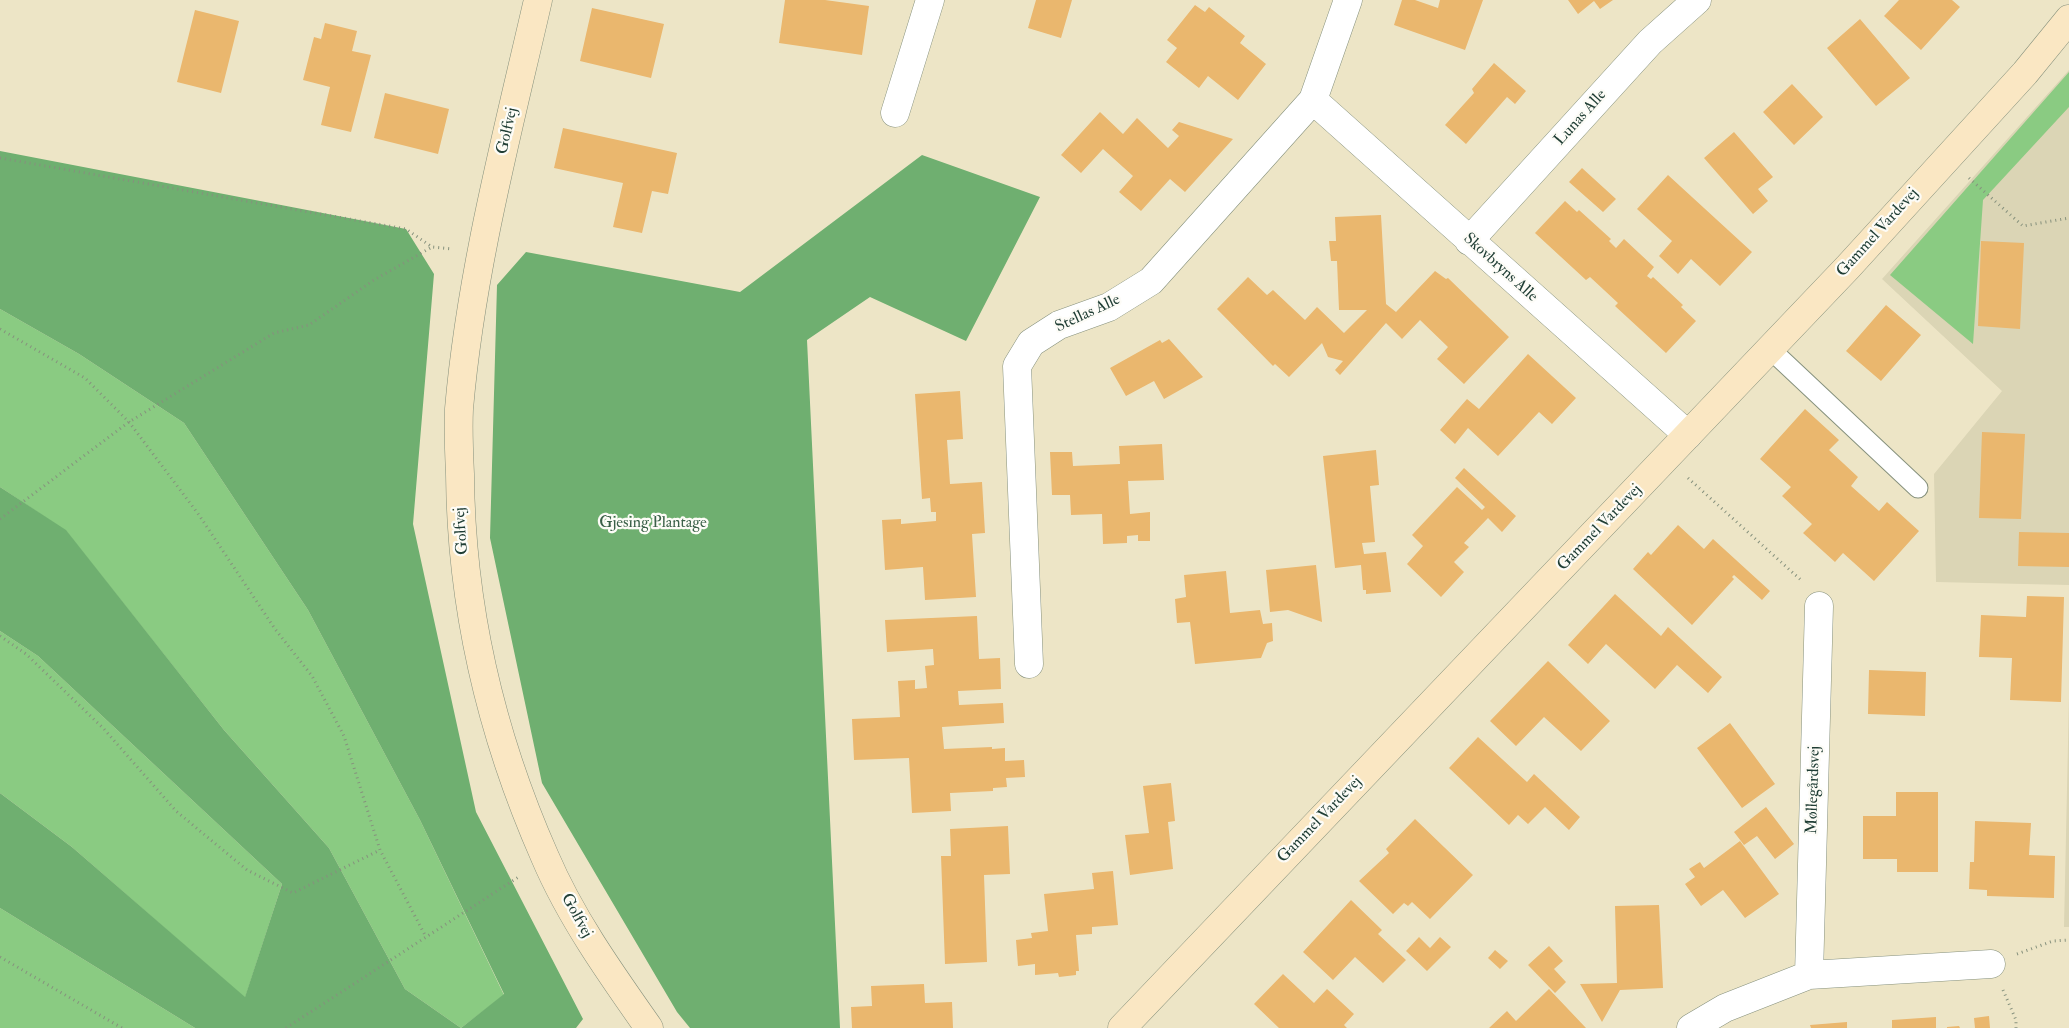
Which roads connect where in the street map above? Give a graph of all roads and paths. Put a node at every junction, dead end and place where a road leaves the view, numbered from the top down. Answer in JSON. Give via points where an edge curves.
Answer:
{"nodes":[{"id":1,"x":538,"y":0,"type":"edge"},
{"id":2,"x":930,"y":0,"type":"edge"},
{"id":3,"x":1348,"y":0,"type":"edge"},
{"id":4,"x":1697,"y":0,"type":"edge"},
{"id":5,"x":2069,"y":19,"type":"edge"},
{"id":6,"x":1313,"y":100,"type":"junction"},
{"id":7,"x":895,"y":114,"type":"dead end"},
{"id":8,"x":0,"y":158,"type":"edge"},
{"id":9,"x":1946,"y":158,"type":"junction"},
{"id":10,"x":2069,"y":218,"type":"edge"},
{"id":11,"x":1469,"y":241,"type":"junction"},
{"id":12,"x":432,"y":247,"type":"junction"},
{"id":13,"x":480,"y":252,"type":"junction"},
{"id":14,"x":0,"y":329,"type":"edge"},
{"id":15,"x":1769,"y":348,"type":"junction"},
{"id":16,"x":129,"y":422,"type":"junction"},
{"id":17,"x":1688,"y":435,"type":"junction"},
{"id":18,"x":1666,"y":459,"type":"junction"},
{"id":19,"x":1918,"y":488,"type":"dead end"},
{"id":20,"x":0,"y":519,"type":"edge"},
{"id":21,"x":1819,"y":606,"type":"joint"},
{"id":22,"x":0,"y":636,"type":"edge"},
{"id":23,"x":1029,"y":664,"type":"dead end"},
{"id":24,"x":380,"y":850,"type":"junction"},
{"id":25,"x":546,"y":859,"type":"junction"},
{"id":26,"x":426,"y":937,"type":"junction"},
{"id":27,"x":2069,"y":940,"type":"edge"},
{"id":28,"x":0,"y":957,"type":"edge"},
{"id":29,"x":1991,"y":964,"type":"junction"},
{"id":30,"x":1809,"y":975,"type":"junction"},
{"id":31,"x":122,"y":1028,"type":"edge"},
{"id":32,"x":286,"y":1028,"type":"edge"},
{"id":33,"x":649,"y":1028,"type":"edge"},
{"id":34,"x":1122,"y":1028,"type":"edge"},
{"id":35,"x":1692,"y":1028,"type":"edge"},
{"id":36,"x":2016,"y":1028,"type":"edge"}],
"edges":[{"from":1,"to":13,"type":"street","name":"Golfvej"},
{"from":2,"to":7,"type":"street"},
{"from":3,"to":6,"type":"street","name":"Stellas Alle"},
{"from":4,"to":11,"type":"street","name":"Lunas Alle","via":[[1650,42]]},
{"from":5,"to":9,"type":"street","name":"Gammel Vardevej","via":[[2026,73]]},
{"from":6,"to":11,"type":"street","name":"Skovbryns Alle"},
{"from":6,"to":23,"type":"street","name":"Stellas Alle","via":[[1151,281],[1109,307],[1059,325],[1031,343],[1017,366]]},
{"from":8,"to":12,"type":"path","via":[[406,229]]},
{"from":9,"to":10,"type":"path","via":[[2023,226]]},
{"from":9,"to":15,"type":"street","name":"Gammel Vardevej","via":[[1848,267]]},
{"from":11,"to":17,"type":"street","name":"Skovbryns Alle"},
{"from":12,"to":13,"type":"path"},
{"from":12,"to":16,"type":"path","via":[[374,280],[309,325],[274,333]]},
{"from":13,"to":25,"type":"street","name":"Golfvej","via":[[459,412],[460,527],[475,641],[484,678],[504,752]]},
{"from":14,"to":16,"type":"path","via":[[85,378]]},
{"from":15,"to":17,"type":"street","name":"Gammel Vardevej"},
{"from":15,"to":19,"type":"lane"},
{"from":16,"to":20,"type":"path"},
{"from":16,"to":24,"type":"path","via":[[312,676],[344,736]]},
{"from":17,"to":18,"type":"street","name":"Gammel Vardevej"},
{"from":18,"to":21,"type":"path","via":[[1813,591]]},
{"from":18,"to":34,"type":"street","name":"Gammel Vardevej"},
{"from":21,"to":30,"type":"street","name":"Møllegårdsvej"},
{"from":22,"to":24,"type":"path","via":[[26,654],[104,729],[176,811],[247,870],[294,893]]},
{"from":24,"to":26,"type":"path"},
{"from":25,"to":26,"type":"path"},
{"from":25,"to":33,"type":"street","name":"Golfvej","via":[[601,960]]},
{"from":26,"to":32,"type":"path"},
{"from":27,"to":29,"type":"path","via":[[2053,941]]},
{"from":28,"to":31,"type":"path"},
{"from":29,"to":30,"type":"street"},
{"from":29,"to":36,"type":"path","via":[[2016,1020]]},
{"from":30,"to":35,"type":"street","via":[[1725,1008]]}]}
